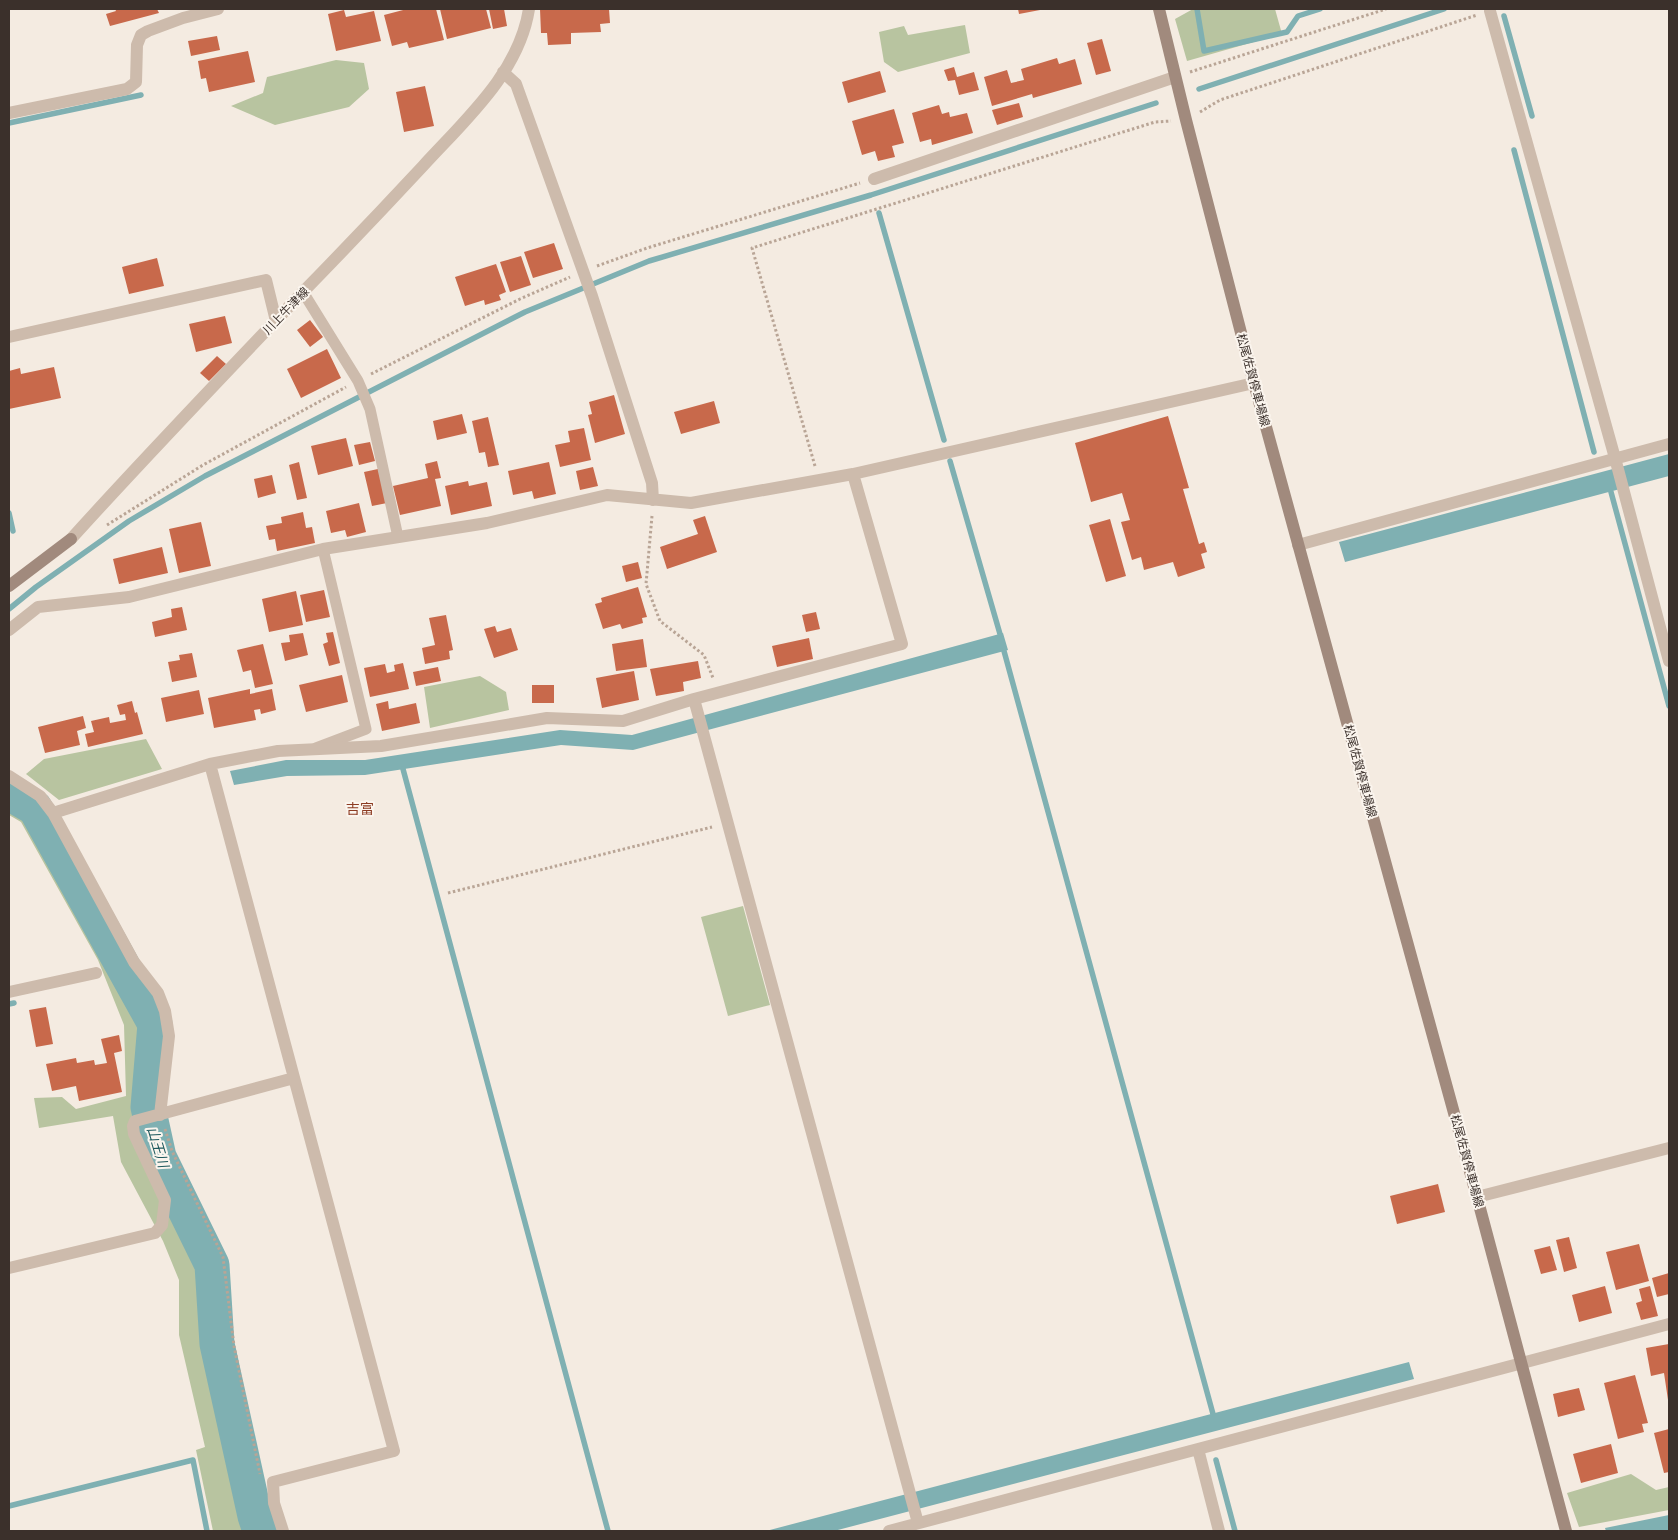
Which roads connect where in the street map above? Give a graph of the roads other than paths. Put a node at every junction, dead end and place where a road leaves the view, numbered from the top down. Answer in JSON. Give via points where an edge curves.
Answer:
{"nodes":[{"id":1,"x":529,"y":9,"type":"edge"},
{"id":2,"x":1159,"y":9,"type":"edge"},
{"id":3,"x":210,"y":10,"type":"edge"},
{"id":4,"x":1490,"y":11,"type":"road end"},
{"id":5,"x":503,"y":72,"type":"junction"},
{"id":6,"x":1175,"y":77,"type":"junction"},
{"id":7,"x":9,"y":113,"type":"edge"},
{"id":8,"x":874,"y":179,"type":"road end"},
{"id":9,"x":303,"y":292,"type":"junction"},
{"id":10,"x":276,"y":321,"type":"junction"},
{"id":11,"x":9,"y":337,"type":"edge"},
{"id":12,"x":1254,"y":383,"type":"junction"},
{"id":13,"x":1669,"y":444,"type":"edge"},
{"id":14,"x":1615,"y":460,"type":"junction"},
{"id":15,"x":853,"y":474,"type":"junction"},
{"id":16,"x":653,"y":500,"type":"junction"},
{"id":17,"x":398,"y":537,"type":"junction"},
{"id":18,"x":71,"y":539,"type":"joint"},
{"id":19,"x":1298,"y":545,"type":"junction"},
{"id":20,"x":323,"y":549,"type":"junction"},
{"id":21,"x":9,"y":586,"type":"edge"},
{"id":22,"x":9,"y":630,"type":"edge"},
{"id":23,"x":1669,"y":661,"type":"edge"},
{"id":24,"x":695,"y":705,"type":"junction"},
{"id":25,"x":312,"y":749,"type":"junction"},
{"id":26,"x":210,"y":764,"type":"junction"},
{"id":27,"x":9,"y":776,"type":"edge"},
{"id":28,"x":53,"y":813,"type":"junction"},
{"id":29,"x":96,"y":973,"type":"dead end"},
{"id":30,"x":9,"y":992,"type":"edge"},
{"id":31,"x":294,"y":1078,"type":"junction"},
{"id":32,"x":160,"y":1115,"type":"junction"},
{"id":33,"x":1669,"y":1148,"type":"edge"},
{"id":34,"x":1477,"y":1197,"type":"junction"},
{"id":35,"x":9,"y":1268,"type":"edge"},
{"id":36,"x":1669,"y":1324,"type":"edge"},
{"id":37,"x":1520,"y":1364,"type":"junction"},
{"id":38,"x":1198,"y":1450,"type":"junction"},
{"id":39,"x":918,"y":1523,"type":"junction"},
{"id":40,"x":283,"y":1531,"type":"edge"},
{"id":41,"x":889,"y":1531,"type":"edge"},
{"id":42,"x":1219,"y":1531,"type":"edge"},
{"id":43,"x":1566,"y":1531,"type":"edge"}],
"edges":[{"from":1,"to":5,"type":"street","name":"川上牛津線","via":[[526,27]]},
{"from":2,"to":6,"type":"main road","name":"松尾佐賀停車場線"},
{"from":3,"to":7,"type":"street","via":[[141,35],[137,45],[136,82],[127,89]]},
{"from":4,"to":14,"type":"street"},
{"from":5,"to":9,"type":"street","name":"川上牛津線","via":[[483,101]]},
{"from":5,"to":16,"type":"street","via":[[516,84],[592,296],[652,483]]},
{"from":6,"to":8,"type":"street"},
{"from":6,"to":12,"type":"main road","name":"松尾佐賀停車場線"},
{"from":9,"to":10,"type":"street","name":"川上牛津線"},
{"from":9,"to":17,"type":"lane","via":[[358,381],[370,409]]},
{"from":10,"to":11,"type":"street","via":[[266,280]]},
{"from":10,"to":18,"type":"street","name":"川上牛津線"},
{"from":12,"to":15,"type":"street"},
{"from":12,"to":19,"type":"main road","name":"松尾佐賀停車場線"},
{"from":13,"to":14,"type":"street"},
{"from":14,"to":19,"type":"street"},
{"from":14,"to":23,"type":"street"},
{"from":15,"to":16,"type":"street","via":[[691,503]]},
{"from":15,"to":24,"type":"street","via":[[902,644],[719,693]]},
{"from":16,"to":17,"type":"street","via":[[607,495],[486,523]]},
{"from":17,"to":20,"type":"street"},
{"from":18,"to":21,"type":"main road","name":"川上牛津線"},
{"from":19,"to":34,"type":"main road","name":"松尾佐賀停車場線"},
{"from":20,"to":22,"type":"street","via":[[129,597],[38,607]]},
{"from":20,"to":25,"type":"lane","via":[[366,729]]},
{"from":24,"to":25,"type":"street","via":[[624,721],[547,718],[381,746]]},
{"from":24,"to":39,"type":"street"},
{"from":25,"to":26,"type":"street","via":[[278,751]]},
{"from":26,"to":28,"type":"street"},
{"from":26,"to":31,"type":"street"},
{"from":27,"to":28,"type":"street","via":[[40,796]]},
{"from":28,"to":32,"type":"street","via":[[134,962],[158,993],[169,1036]]},
{"from":29,"to":30,"type":"street"},
{"from":31,"to":32,"type":"street"},
{"from":31,"to":40,"type":"street","via":[[394,1451],[273,1482],[274,1503]]},
{"from":32,"to":35,"type":"street","via":[[135,1121],[133,1126],[165,1200],[162,1225],[155,1233]]},
{"from":33,"to":34,"type":"street"},
{"from":34,"to":37,"type":"main road","name":"松尾佐賀停車場線"},
{"from":36,"to":37,"type":"street"},
{"from":37,"to":38,"type":"street"},
{"from":37,"to":43,"type":"main road","name":"松尾佐賀停車場線"},
{"from":38,"to":39,"type":"street"},
{"from":38,"to":42,"type":"street"},
{"from":39,"to":41,"type":"street"}]}
